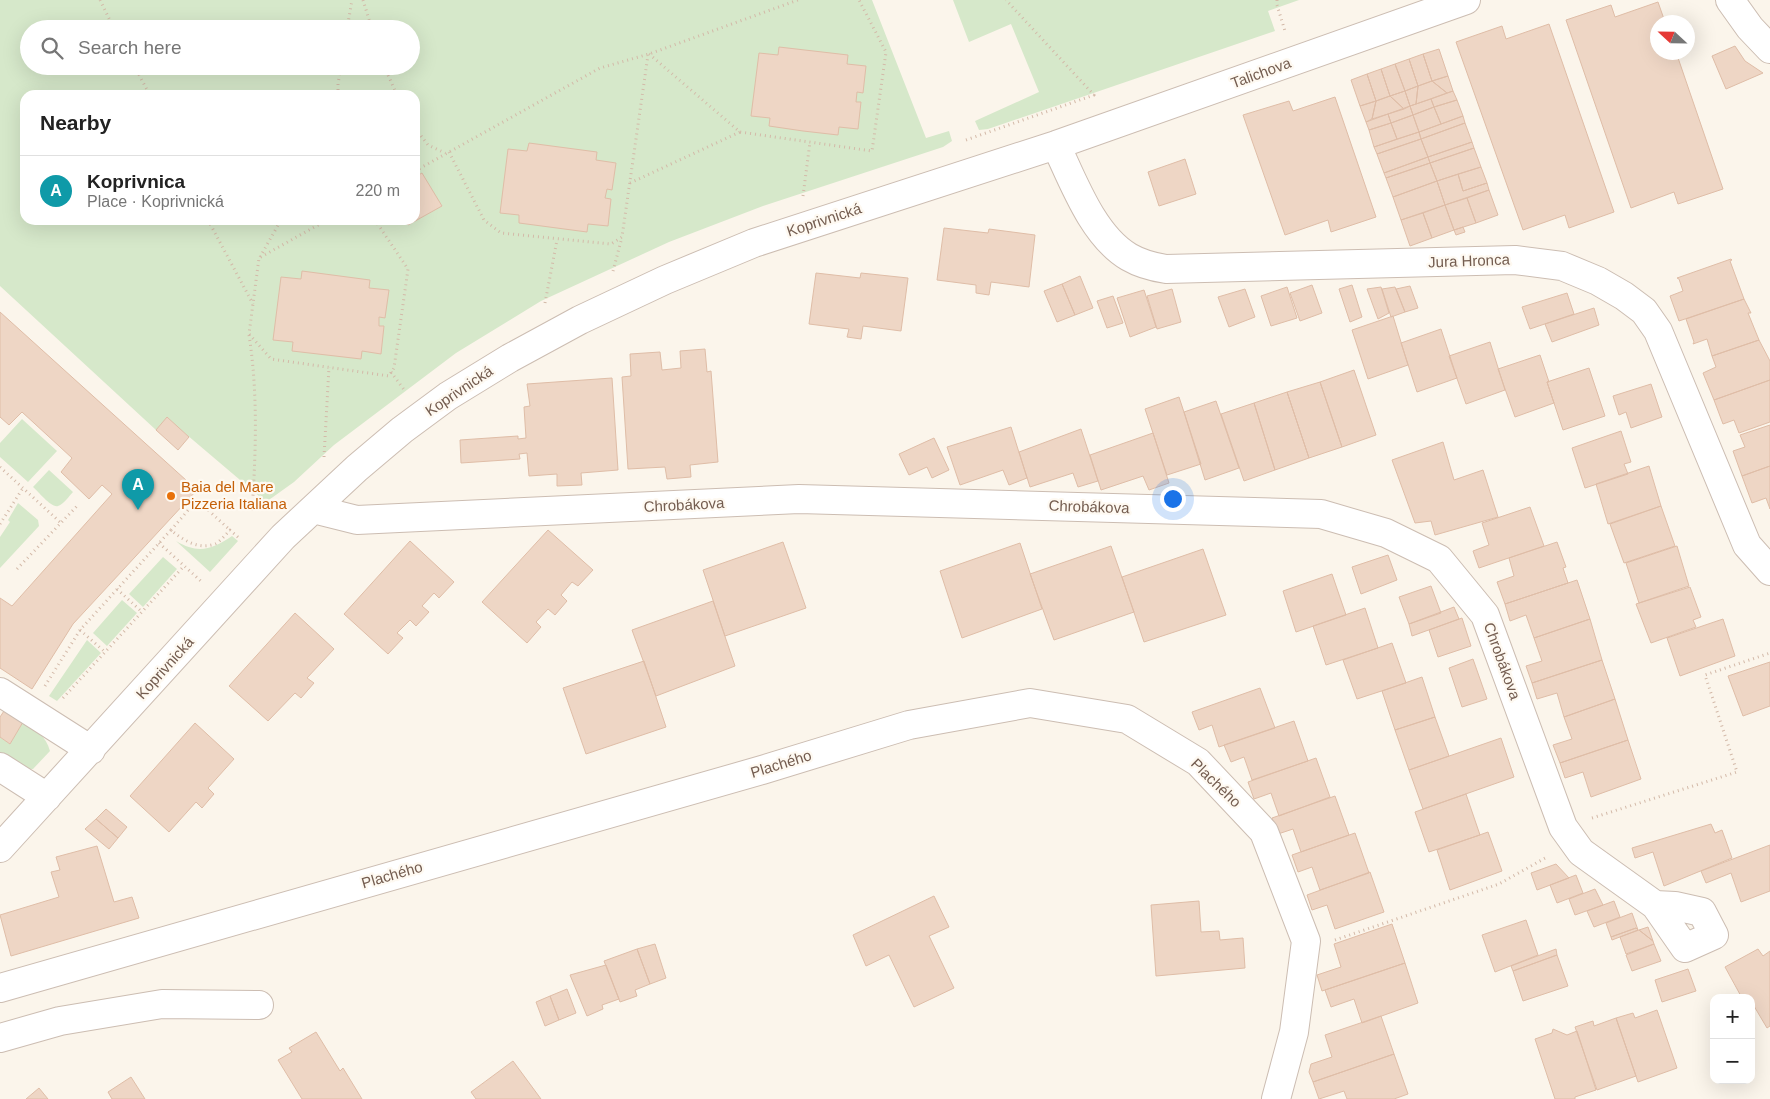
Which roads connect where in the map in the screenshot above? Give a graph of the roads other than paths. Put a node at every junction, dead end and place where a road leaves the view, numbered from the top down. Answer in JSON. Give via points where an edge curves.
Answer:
{"nodes":[{"id":1,"x":1466,"y":0,"type":"edge"},
{"id":2,"x":1730,"y":0,"type":"edge"},
{"id":3,"x":1770,"y":49,"type":"edge"},
{"id":4,"x":1056,"y":145,"type":"junction"},
{"id":5,"x":313,"y":508,"type":"junction"},
{"id":6,"x":1770,"y":571,"type":"edge"},
{"id":7,"x":0,"y":692,"type":"edge"},
{"id":8,"x":90,"y":750,"type":"junction"},
{"id":9,"x":0,"y":767,"type":"edge"},
{"id":10,"x":47,"y":797,"type":"junction"},
{"id":11,"x":0,"y":848,"type":"edge"},
{"id":12,"x":1655,"y":905,"type":"dead end"},
{"id":13,"x":0,"y":988,"type":"edge"},
{"id":14,"x":259,"y":1005,"type":"dead end"},
{"id":15,"x":0,"y":1038,"type":"edge"},
{"id":16,"x":1276,"y":1099,"type":"edge"}],
"edges":[{"from":1,"to":4,"type":"street","name":"Talichova"},
{"from":2,"to":3,"type":"street"},
{"from":4,"to":5,"type":"street","name":"Koprivnická","via":[[754,243],[580,320],[448,396],[402,430]]},
{"from":4,"to":6,"type":"street","name":"Jura Hronca","via":[[1088,212],[1114,246],[1129,257],[1152,266],[1166,269],[1515,260],[1562,266],[1624,296],[1644,311],[1658,331],[1747,545]]},
{"from":5,"to":8,"type":"street","name":"Koprivnická"},
{"from":5,"to":12,"type":"street","name":"Chrobákova","via":[[357,520],[799,499],[1321,514],[1386,534],[1439,559],[1484,615],[1569,834],[1581,852]]},
{"from":7,"to":8,"type":"street"},
{"from":8,"to":10,"type":"street","name":"Koprivnická"},
{"from":9,"to":10,"type":"street"},
{"from":10,"to":11,"type":"street","name":"Koprivnická"},
{"from":13,"to":16,"type":"street","name":"Plachého","via":[[909,725],[1030,702],[1127,719],[1198,762],[1264,832],[1306,940],[1294,1032]]},
{"from":14,"to":15,"type":"street","via":[[162,1004],[60,1021]]}]}
